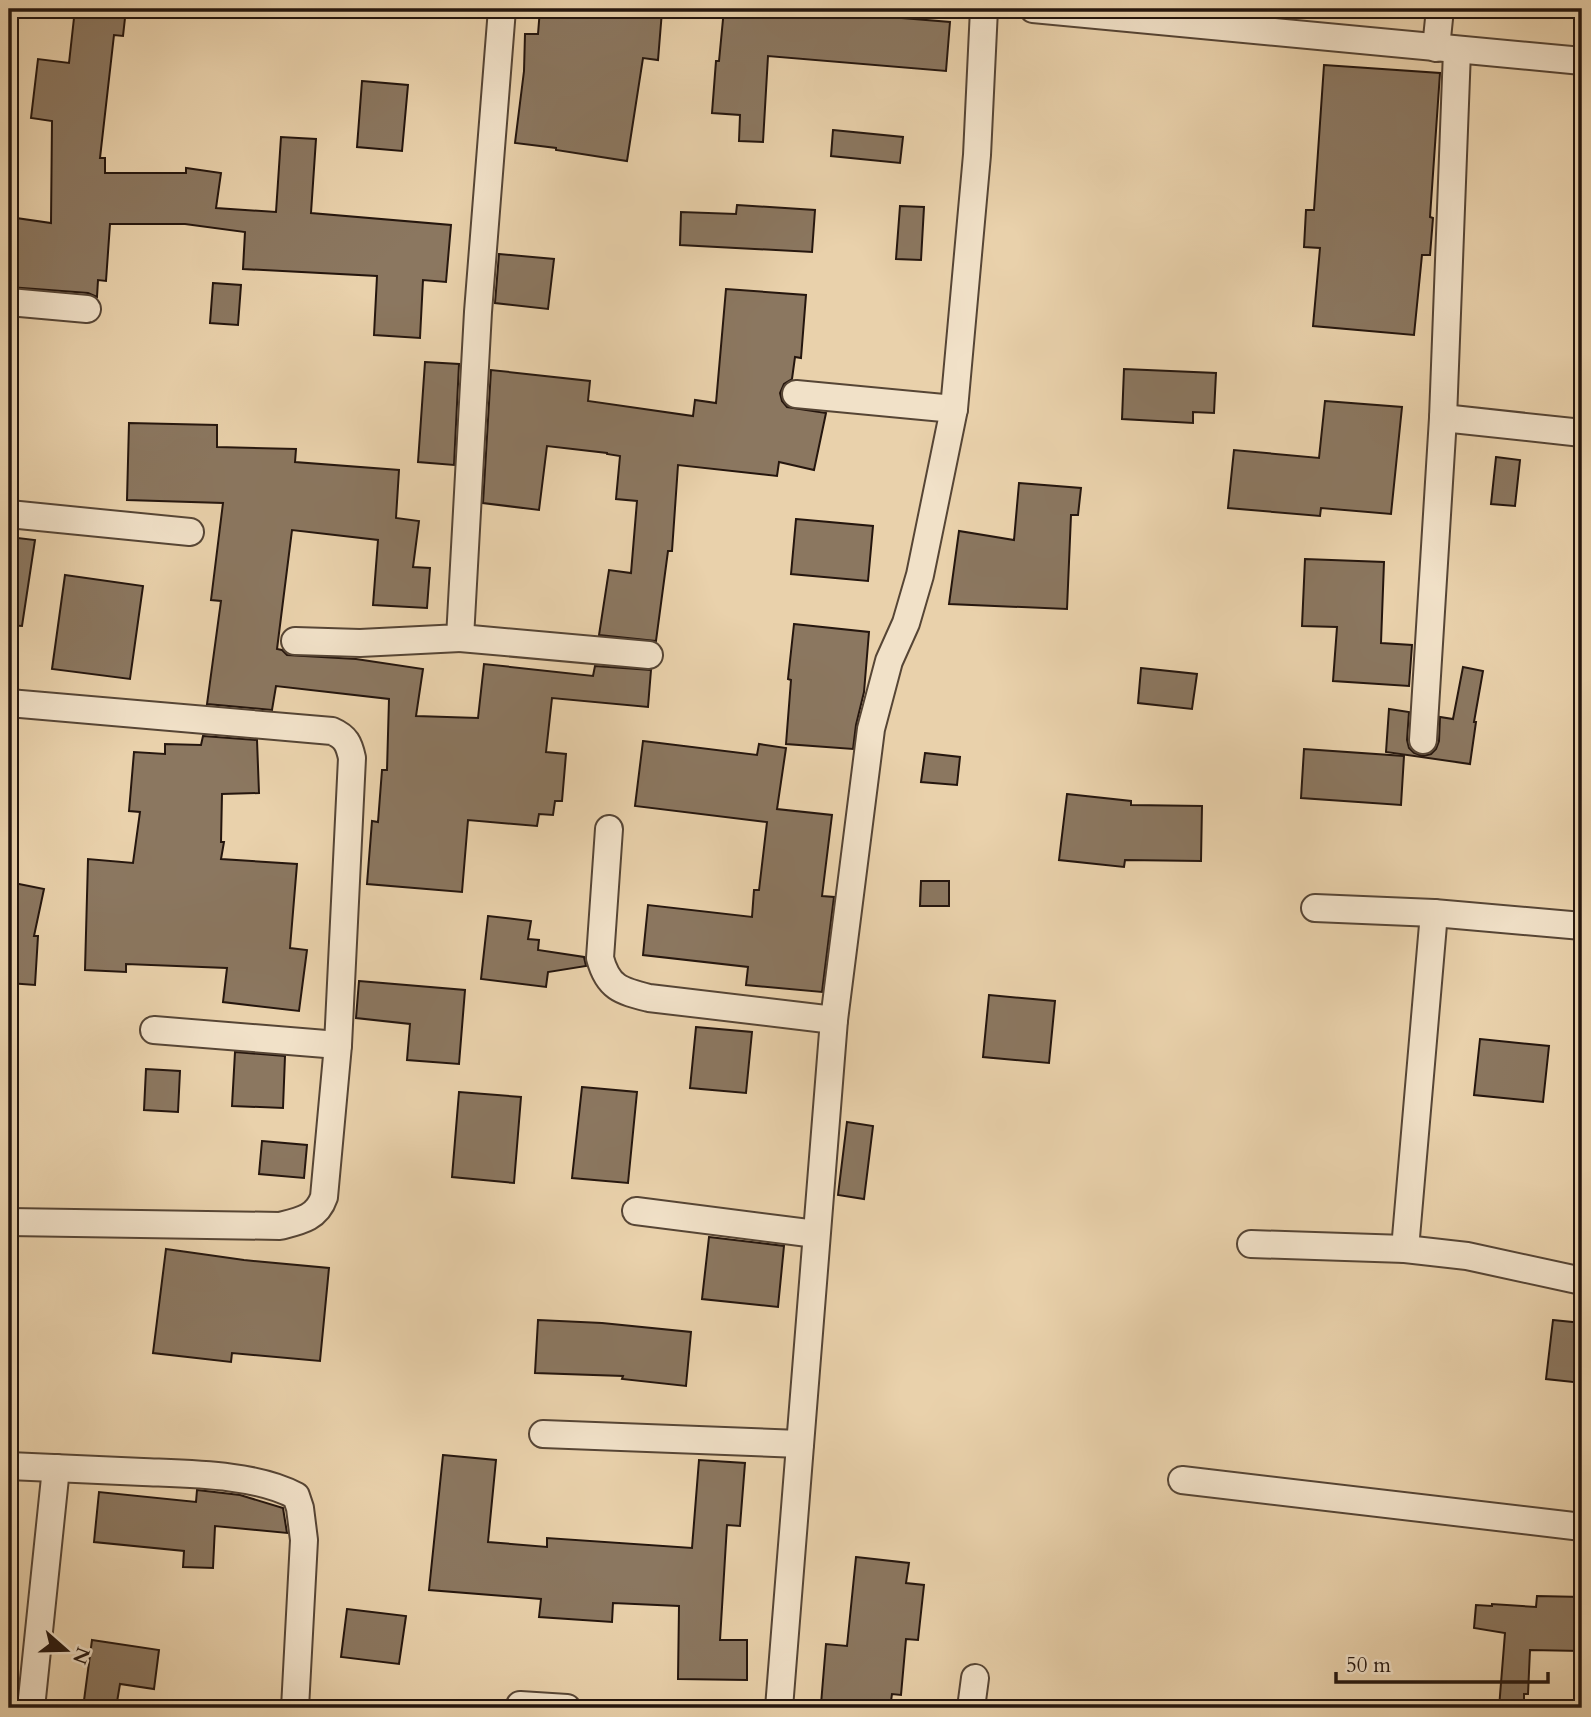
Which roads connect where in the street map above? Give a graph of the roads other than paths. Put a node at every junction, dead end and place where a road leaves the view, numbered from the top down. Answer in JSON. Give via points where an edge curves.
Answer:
{"nodes":[{"id":1,"x":502,"y":9,"type":"edge"},
{"id":2,"x":985,"y":9,"type":"edge"},
{"id":3,"x":1033,"y":9,"type":"edge"},
{"id":4,"x":1440,"y":9,"type":"edge"},
{"id":5,"x":1252,"y":20,"type":"edge"},
{"id":6,"x":1446,"y":49,"type":"junction"},
{"id":7,"x":1582,"y":61,"type":"edge"},
{"id":8,"x":9,"y":302,"type":"edge"},
{"id":9,"x":87,"y":309,"type":"dead end"},
{"id":10,"x":796,"y":394,"type":"dead end"},
{"id":11,"x":954,"y":409,"type":"junction"},
{"id":12,"x":1443,"y":418,"type":"junction"},
{"id":13,"x":1582,"y":433,"type":"edge"},
{"id":14,"x":9,"y":514,"type":"edge"},
{"id":15,"x":190,"y":532,"type":"dead end"},
{"id":16,"x":460,"y":638,"type":"junction"},
{"id":17,"x":295,"y":641,"type":"dead end"},
{"id":18,"x":649,"y":655,"type":"dead end"},
{"id":19,"x":9,"y":703,"type":"edge"},
{"id":20,"x":1423,"y":740,"type":"dead end"},
{"id":21,"x":609,"y":829,"type":"dead end"},
{"id":22,"x":1315,"y":908,"type":"dead end"},
{"id":23,"x":1434,"y":913,"type":"junction"},
{"id":24,"x":1582,"y":926,"type":"edge"},
{"id":25,"x":834,"y":1020,"type":"junction"},
{"id":26,"x":154,"y":1030,"type":"dead end"},
{"id":27,"x":338,"y":1045,"type":"junction"},
{"id":28,"x":636,"y":1212,"type":"dead end"},
{"id":29,"x":9,"y":1222,"type":"edge"},
{"id":30,"x":816,"y":1234,"type":"junction"},
{"id":31,"x":1251,"y":1244,"type":"dead end"},
{"id":32,"x":1405,"y":1249,"type":"junction"},
{"id":33,"x":1582,"y":1281,"type":"edge"},
{"id":34,"x":543,"y":1434,"type":"dead end"},
{"id":35,"x":800,"y":1444,"type":"junction"},
{"id":36,"x":9,"y":1466,"type":"edge"},
{"id":37,"x":56,"y":1468,"type":"junction"},
{"id":38,"x":1182,"y":1480,"type":"dead end"},
{"id":39,"x":1582,"y":1527,"type":"edge"},
{"id":40,"x":975,"y":1678,"type":"dead end"},
{"id":41,"x":520,"y":1705,"type":"dead end"},
{"id":42,"x":31,"y":1708,"type":"edge"},
{"id":43,"x":295,"y":1708,"type":"edge"},
{"id":44,"x":567,"y":1708,"type":"edge"},
{"id":45,"x":779,"y":1708,"type":"edge"},
{"id":46,"x":971,"y":1708,"type":"edge"}],
"edges":[{"from":1,"to":16,"type":"street","via":[[478,312]]},
{"from":2,"to":11,"type":"street"},
{"from":3,"to":5,"type":"street"},
{"from":4,"to":6,"type":"street"},
{"from":5,"to":6,"type":"street"},
{"from":6,"to":7,"type":"street"},
{"from":6,"to":12,"type":"street"},
{"from":8,"to":9,"type":"street"},
{"from":10,"to":11,"type":"street"},
{"from":11,"to":25,"type":"street","via":[[920,575],[871,729]]},
{"from":12,"to":13,"type":"street"},
{"from":12,"to":20,"type":"street"},
{"from":14,"to":15,"type":"street"},
{"from":16,"to":17,"type":"street"},
{"from":16,"to":18,"type":"street"},
{"from":19,"to":27,"type":"street","via":[[343,735],[352,758]]},
{"from":21,"to":25,"type":"street","via":[[600,958],[604,975],[623,992]]},
{"from":22,"to":23,"type":"street"},
{"from":23,"to":24,"type":"street"},
{"from":23,"to":32,"type":"street"},
{"from":25,"to":30,"type":"street"},
{"from":26,"to":27,"type":"street"},
{"from":27,"to":29,"type":"street","via":[[324,1197],[310,1217],[280,1226]]},
{"from":28,"to":30,"type":"street"},
{"from":30,"to":35,"type":"street"},
{"from":31,"to":32,"type":"street"},
{"from":32,"to":33,"type":"street","via":[[1467,1256]]},
{"from":34,"to":35,"type":"street"},
{"from":35,"to":45,"type":"street"},
{"from":36,"to":37,"type":"street"},
{"from":37,"to":42,"type":"street"},
{"from":37,"to":43,"type":"street","via":[[223,1478],[259,1483],[296,1496],[304,1540]]},
{"from":38,"to":39,"type":"street"},
{"from":40,"to":46,"type":"street"},
{"from":41,"to":44,"type":"street"}]}
